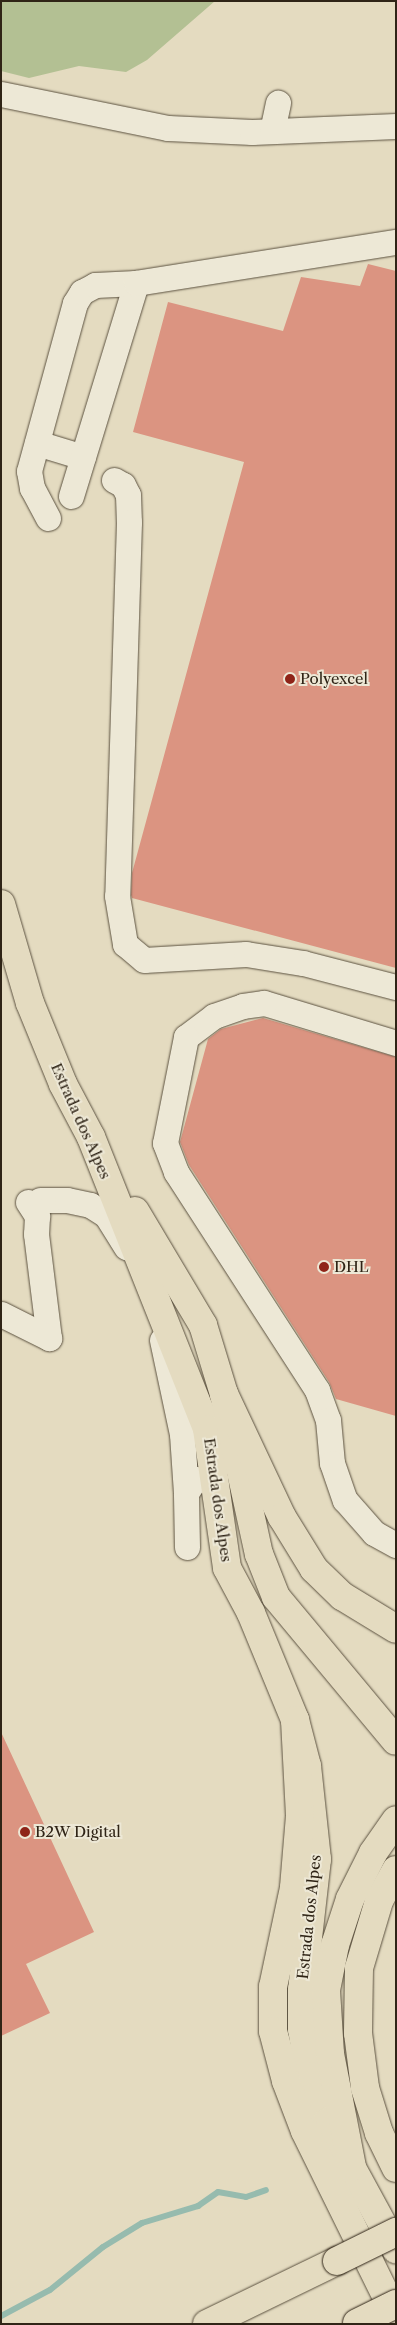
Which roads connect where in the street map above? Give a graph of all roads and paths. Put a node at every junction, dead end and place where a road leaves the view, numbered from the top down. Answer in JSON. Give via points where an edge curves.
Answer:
{"nodes":[{"id":1,"x":1,"y":94,"type":"edge"},
{"id":2,"x":278,"y":103,"type":"dead end"},
{"id":3,"x":396,"y":126,"type":"edge"},
{"id":4,"x":272,"y":131,"type":"junction"},
{"id":5,"x":396,"y":242,"type":"edge"},
{"id":6,"x":136,"y":283,"type":"junction"},
{"id":7,"x":37,"y":443,"type":"junction"},
{"id":8,"x":83,"y":458,"type":"junction"},
{"id":9,"x":114,"y":480,"type":"dead end"},
{"id":10,"x":72,"y":496,"type":"dead end"},
{"id":11,"x":48,"y":518,"type":"dead end"},
{"id":12,"x":1,"y":904,"type":"edge"},
{"id":13,"x":396,"y":987,"type":"edge"},
{"id":14,"x":396,"y":1043,"type":"edge"},
{"id":15,"x":91,"y":1137,"type":"junction"},
{"id":16,"x":1,"y":1314,"type":"edge"},
{"id":17,"x":224,"y":1394,"type":"junction"},
{"id":18,"x":207,"y":1429,"type":"junction"},
{"id":19,"x":186,"y":1493,"type":"junction"},
{"id":20,"x":396,"y":1545,"type":"edge"},
{"id":21,"x":187,"y":1547,"type":"dead end"},
{"id":22,"x":396,"y":1628,"type":"edge"},
{"id":23,"x":295,"y":1720,"type":"junction"},
{"id":24,"x":388,"y":1732,"type":"edge"},
{"id":25,"x":396,"y":1820,"type":"edge"},
{"id":26,"x":396,"y":1870,"type":"edge"},
{"id":27,"x":352,"y":2168,"type":"junction"},
{"id":28,"x":396,"y":2168,"type":"edge"},
{"id":29,"x":396,"y":2232,"type":"edge"},
{"id":30,"x":396,"y":2249,"type":"edge"},
{"id":31,"x":396,"y":2304,"type":"edge"},
{"id":32,"x":396,"y":2316,"type":"edge"},
{"id":33,"x":356,"y":2323,"type":"edge"},
{"id":34,"x":207,"y":2324,"type":"edge"}],
"edges":[{"from":1,"to":4,"type":"lane","via":[[168,128]]},
{"from":2,"to":4,"type":"lane"},
{"from":3,"to":4,"type":"lane"},
{"from":5,"to":6,"type":"lane"},
{"from":6,"to":7,"type":"lane","via":[[95,285],[82,292],[74,303]]},
{"from":6,"to":8,"type":"lane"},
{"from":7,"to":8,"type":"lane"},
{"from":7,"to":11,"type":"lane","via":[[29,479]]},
{"from":8,"to":10,"type":"lane"},
{"from":9,"to":13,"type":"lane","via":[[123,485],[128,495],[130,522],[117,896],[125,944],[144,960],[246,954],[303,963]]},
{"from":12,"to":15,"type":"main road","name":"Estrada dos Alpes","via":[[23,984],[63,1084]]},
{"from":14,"to":20,"type":"lane","via":[[264,1003],[214,1016],[186,1037],[165,1143],[176,1172],[317,1390],[328,1420],[332,1463],[344,1500],[374,1533]]},
{"from":15,"to":17,"type":"main road","via":[[203,1325]]},
{"from":15,"to":18,"type":"main road","name":"Estrada dos Alpes"},
{"from":16,"to":19,"type":"lane","via":[[50,1338],[34,1201],[67,1200],[90,1205],[106,1214],[124,1242],[148,1293],[163,1342],[182,1434]]},
{"from":17,"to":22,"type":"main road","via":[[282,1517],[314,1569],[342,1596]]},
{"from":17,"to":24,"type":"main road","via":[[266,1578],[290,1617]]},
{"from":18,"to":19,"type":"lane","via":[[196,1477]]},
{"from":18,"to":23,"type":"main road","name":"Estrada dos Alpes","via":[[227,1568],[251,1612]]},
{"from":19,"to":21,"type":"lane"},
{"from":23,"to":27,"type":"main road","name":"Estrada dos Alpes","via":[[308,1766],[317,1859],[302,1990],[302,2029],[310,2076],[327,2122]]},
{"from":23,"to":32,"type":"main road","via":[[300,1816],[294,1888],[273,1987],[273,2031],[286,2081],[305,2130]]},
{"from":25,"to":27,"type":"main road","via":[[373,1853],[350,1899],[335,1945],[326,1990],[330,2054]]},
{"from":26,"to":28,"type":"main road","via":[[379,1901],[359,1968],[358,2033],[365,2088],[379,2133]]},
{"from":27,"to":30,"type":"main road","name":"Estrada dos Alpes"},
{"from":29,"to":34,"type":"main road","bridge":true},
{"from":31,"to":33,"type":"main road","bridge":true}]}
